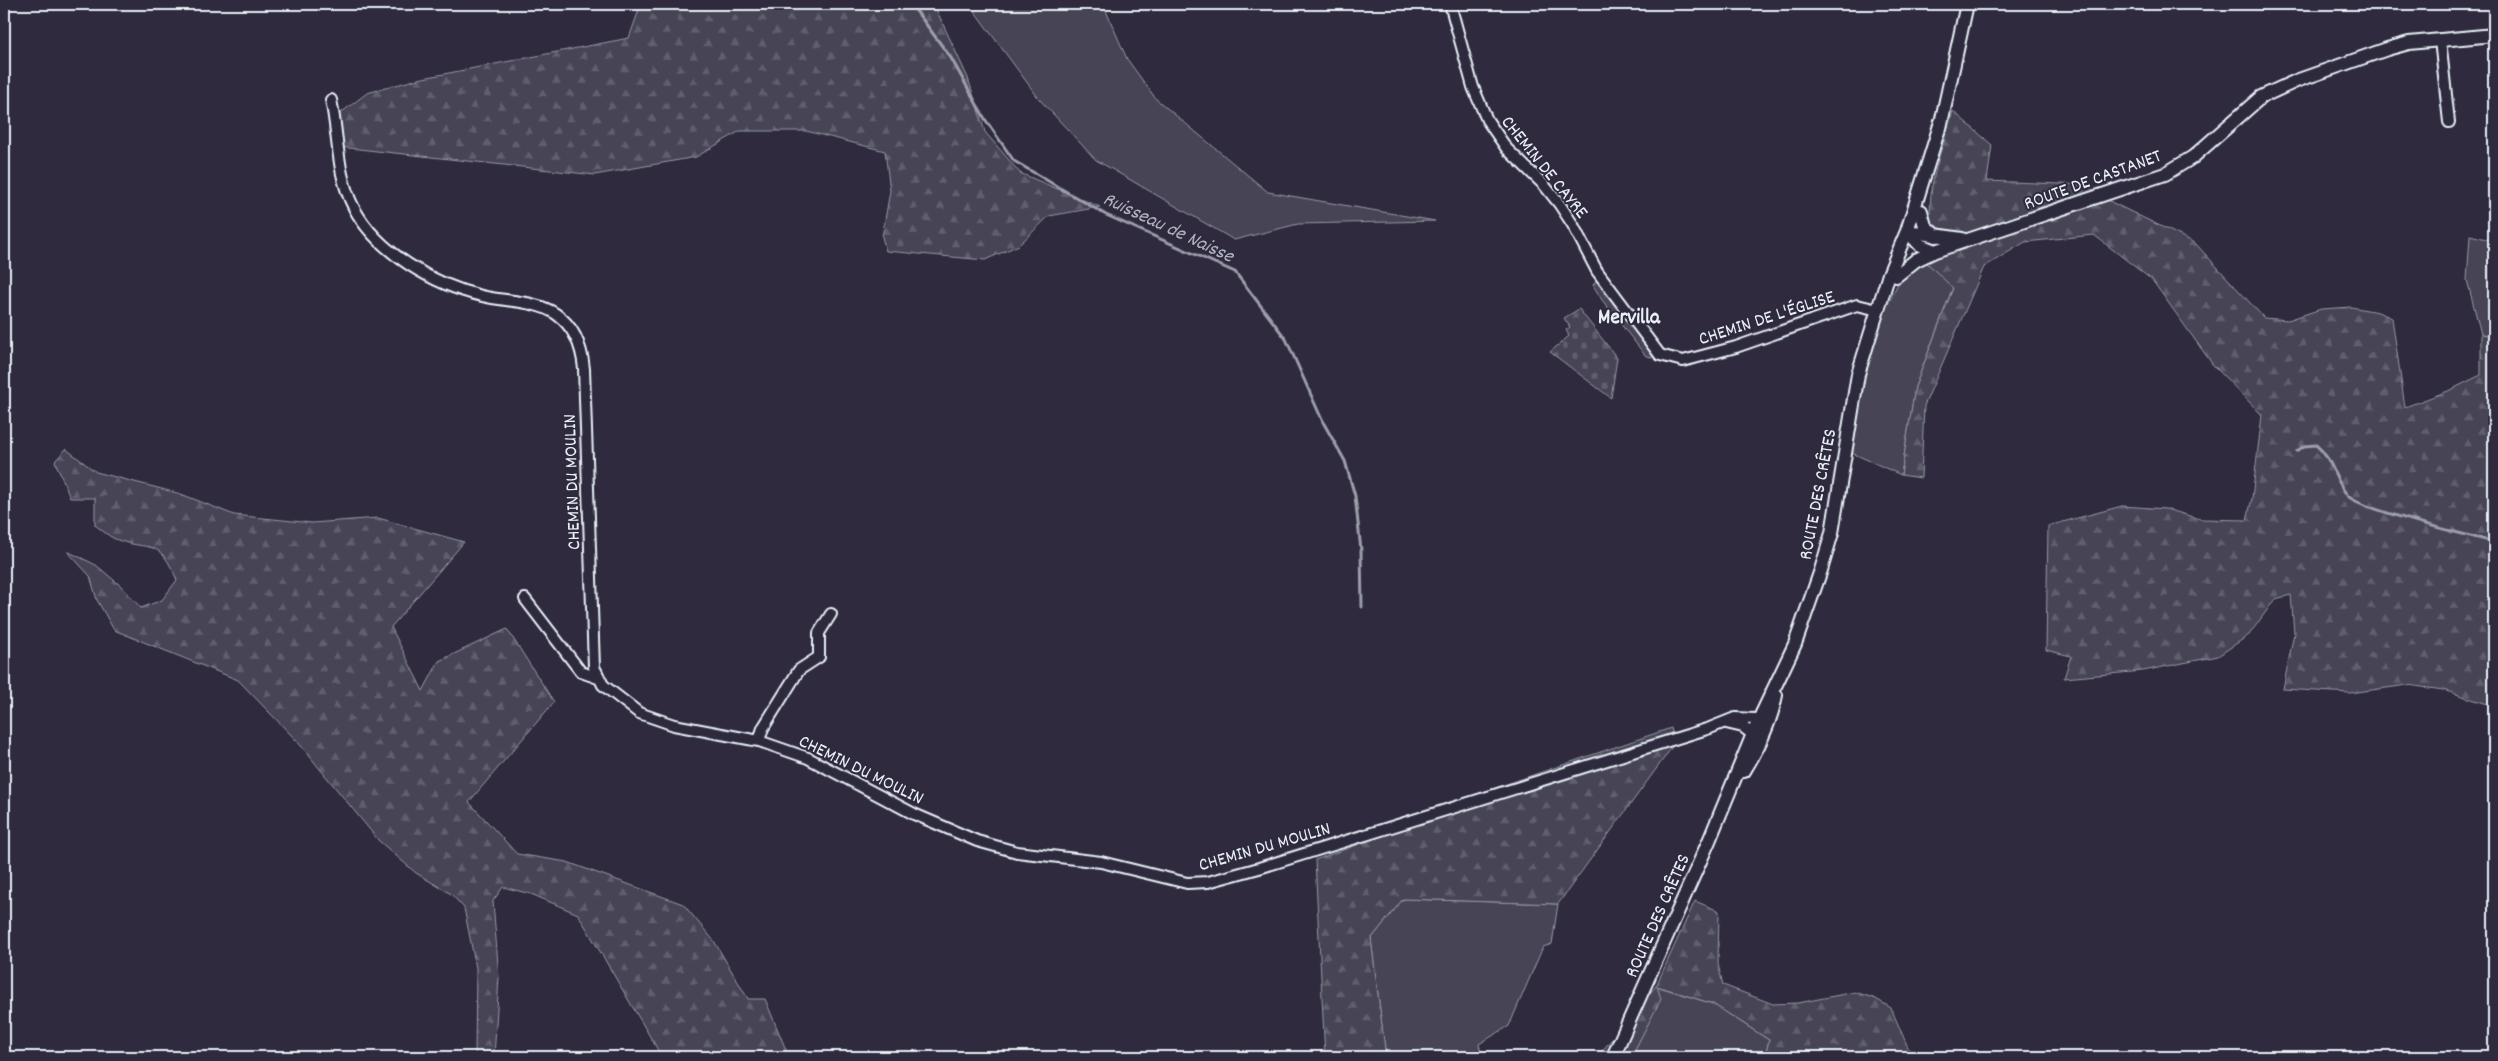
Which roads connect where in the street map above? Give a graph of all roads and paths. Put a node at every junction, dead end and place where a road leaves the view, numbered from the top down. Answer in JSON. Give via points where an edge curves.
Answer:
{"nodes":[{"id":1,"x":1450,"y":4,"type":"edge"},
{"id":2,"x":1967,"y":4,"type":"edge"},
{"id":3,"x":2494,"y":35,"type":"edge"},
{"id":4,"x":2440,"y":40,"type":"junction"},
{"id":5,"x":331,"y":100,"type":"dead end"},
{"id":6,"x":1941,"y":122,"type":"junction"},
{"id":7,"x":2449,"y":122,"type":"dead end"},
{"id":8,"x":1921,"y":211,"type":"junction"},
{"id":9,"x":1911,"y":234,"type":"junction"},
{"id":10,"x":1936,"y":236,"type":"junction"},
{"id":11,"x":1969,"y":240,"type":"junction"},
{"id":12,"x":1935,"y":251,"type":"junction"},
{"id":13,"x":1896,"y":276,"type":"junction"},
{"id":14,"x":1878,"y":310,"type":"junction"},
{"id":15,"x":1666,"y":358,"type":"joint"},
{"id":16,"x":525,"y":599,"type":"dead end"},
{"id":17,"x":831,"y":614,"type":"dead end"},
{"id":18,"x":598,"y":678,"type":"junction"},
{"id":19,"x":1758,"y":729,"type":"junction"},
{"id":20,"x":759,"y":741,"type":"junction"},
{"id":21,"x":1613,"y":1057,"type":"edge"}],
"edges":[{"from":1,"to":15,"type":"street","name":"CHEMIN DE CAYRE","via":[[1473,87],[1487,120],[1507,148],[1560,205],[1602,279],[1649,343]]},
{"from":2,"to":6,"type":"street","name":"ROUTE DES CRÊTES"},
{"from":3,"to":4,"type":"street","name":"ROUTE DE CASTANET"},
{"from":4,"to":7,"type":"street"},
{"from":4,"to":11,"type":"street","name":"ROUTE DE CASTANET","via":[[2387,49],[2296,81],[2261,97],[2193,157],[2156,178]]},
{"from":5,"to":18,"type":"street","name":"CHEMIN DU MOULIN","via":[[337,154],[346,190],[375,238],[412,265],[461,290],[554,312],[569,326],[579,342],[584,369],[592,645]]},
{"from":6,"to":8,"type":"street","name":"ROUTE DES CRÊTES","via":[[1936,156]]},
{"from":6,"to":9,"type":"street","name":"ROUTE DES CRÊTES"},
{"from":8,"to":9,"type":"street","name":"ROUTE DES CRÊTES"},
{"from":8,"to":10,"type":"street","via":[[1925,226]]},
{"from":9,"to":10,"type":"street","name":"ROUTE DE CASTANET"},
{"from":9,"to":12,"type":"street","via":[[1924,247]]},
{"from":9,"to":13,"type":"street","name":"ROUTE DES CRÊTES"},
{"from":9,"to":14,"type":"street","name":"ROUTE DES CRÊTES","via":[[1889,274]]},
{"from":10,"to":11,"type":"street","name":"ROUTE DE CASTANET"},
{"from":11,"to":12,"type":"street","name":"ROUTE DE CASTANET"},
{"from":12,"to":13,"type":"street","name":"ROUTE DE CASTANET","via":[[1916,260]]},
{"from":13,"to":14,"type":"street","name":"ROUTE DES CRÊTES"},
{"from":14,"to":15,"type":"street","name":"CHEMIN DE L'ÉGLISE","via":[[1856,305],[1682,362]]},
{"from":14,"to":19,"type":"street","name":"ROUTE DES CRÊTES","via":[[1858,374],[1832,533],[1819,578]]},
{"from":16,"to":18,"type":"street","via":[[581,672]]},
{"from":17,"to":20,"type":"street","via":[[819,633],[819,657],[799,670],[762,728]]},
{"from":18,"to":20,"type":"street","name":"CHEMIN DU MOULIN","via":[[613,695],[639,713],[674,725]]},
{"from":19,"to":20,"type":"street","name":"CHEMIN DU MOULIN","via":[[1747,718],[1735,718],[1250,871],[1208,882],[1188,883],[1102,862],[1017,852],[978,841],[914,814],[808,758]]},
{"from":19,"to":21,"type":"street","name":"ROUTE DES CRÊTES"}]}
